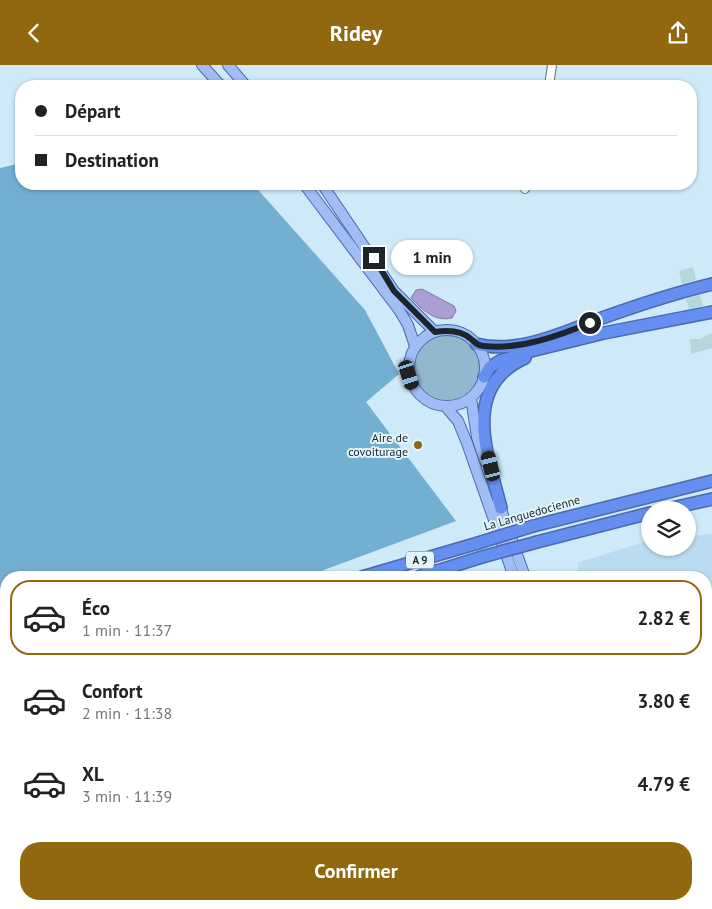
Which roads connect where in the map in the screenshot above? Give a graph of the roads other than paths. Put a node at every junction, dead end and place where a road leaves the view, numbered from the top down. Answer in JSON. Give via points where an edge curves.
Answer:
{"nodes":[{"id":1,"x":202,"y":65,"type":"edge"},
{"id":2,"x":207,"y":65,"type":"edge"},
{"id":3,"x":228,"y":65,"type":"edge"},
{"id":4,"x":234,"y":65,"type":"edge"},
{"id":5,"x":552,"y":65,"type":"edge"},
{"id":6,"x":217,"y":80,"type":"edge"},
{"id":7,"x":218,"y":80,"type":"edge"},
{"id":8,"x":241,"y":80,"type":"edge"},
{"id":9,"x":243,"y":80,"type":"edge"},
{"id":10,"x":550,"y":80,"type":"edge"},
{"id":11,"x":309,"y":190,"type":"edge"},
{"id":12,"x":326,"y":190,"type":"edge"},
{"id":13,"x":712,"y":284,"type":"edge"},
{"id":14,"x":712,"y":312,"type":"edge"},
{"id":15,"x":435,"y":332,"type":"junction"},
{"id":16,"x":476,"y":344,"type":"junction"},
{"id":17,"x":415,"y":346,"type":"junction"},
{"id":18,"x":552,"y":347,"type":"junction"},
{"id":19,"x":484,"y":377,"type":"junction"},
{"id":20,"x":471,"y":398,"type":"junction"},
{"id":21,"x":446,"y":407,"type":"junction"},
{"id":22,"x":712,"y":481,"type":"edge"},
{"id":23,"x":712,"y":499,"type":"edge"},
{"id":24,"x":696,"y":503,"type":"edge"},
{"id":25,"x":501,"y":508,"type":"junction"},
{"id":26,"x":641,"y":515,"type":"edge"},
{"id":27,"x":382,"y":571,"type":"edge"},
{"id":28,"x":437,"y":571,"type":"edge"},
{"id":29,"x":512,"y":571,"type":"edge"},
{"id":30,"x":523,"y":571,"type":"edge"}],
"edges":[{"from":1,"to":6,"type":"main road"},
{"from":2,"to":7,"type":"main road"},
{"from":3,"to":8,"type":"main road"},
{"from":4,"to":9,"type":"main road"},
{"from":5,"to":10,"type":"street"},
{"from":11,"to":17,"type":"main road","via":[[399,310]]},
{"from":12,"to":15,"type":"main road","via":[[394,291]]},
{"from":13,"to":16,"type":"highway","via":[[526,343]]},
{"from":14,"to":18,"type":"highway","via":[[604,333]]},
{"from":15,"to":16,"type":"main road","via":[[455,331]]},
{"from":15,"to":17,"type":"main road"},
{"from":16,"to":19,"type":"main road","via":[[484,360]]},
{"from":17,"to":21,"type":"main road","via":[[408,365],[412,385],[426,401]]},
{"from":18,"to":19,"type":"highway","via":[[500,361],[490,367]]},
{"from":18,"to":25,"type":"highway","via":[[515,363],[503,373],[485,403],[483,435]]},
{"from":19,"to":20,"type":"main road"},
{"from":20,"to":21,"type":"main road"},
{"from":20,"to":25,"type":"main road","via":[[477,437]]},
{"from":21,"to":29,"type":"main road","via":[[458,421],[467,443]]},
{"from":22,"to":27,"type":"highway","name":"La Languedocienne","number":"A 9","bridge":true,"via":[[533,526]]},
{"from":23,"to":24,"type":"highway"},
{"from":25,"to":30,"type":"main road"},
{"from":26,"to":28,"type":"highway","number":"A 9","bridge":true}]}
